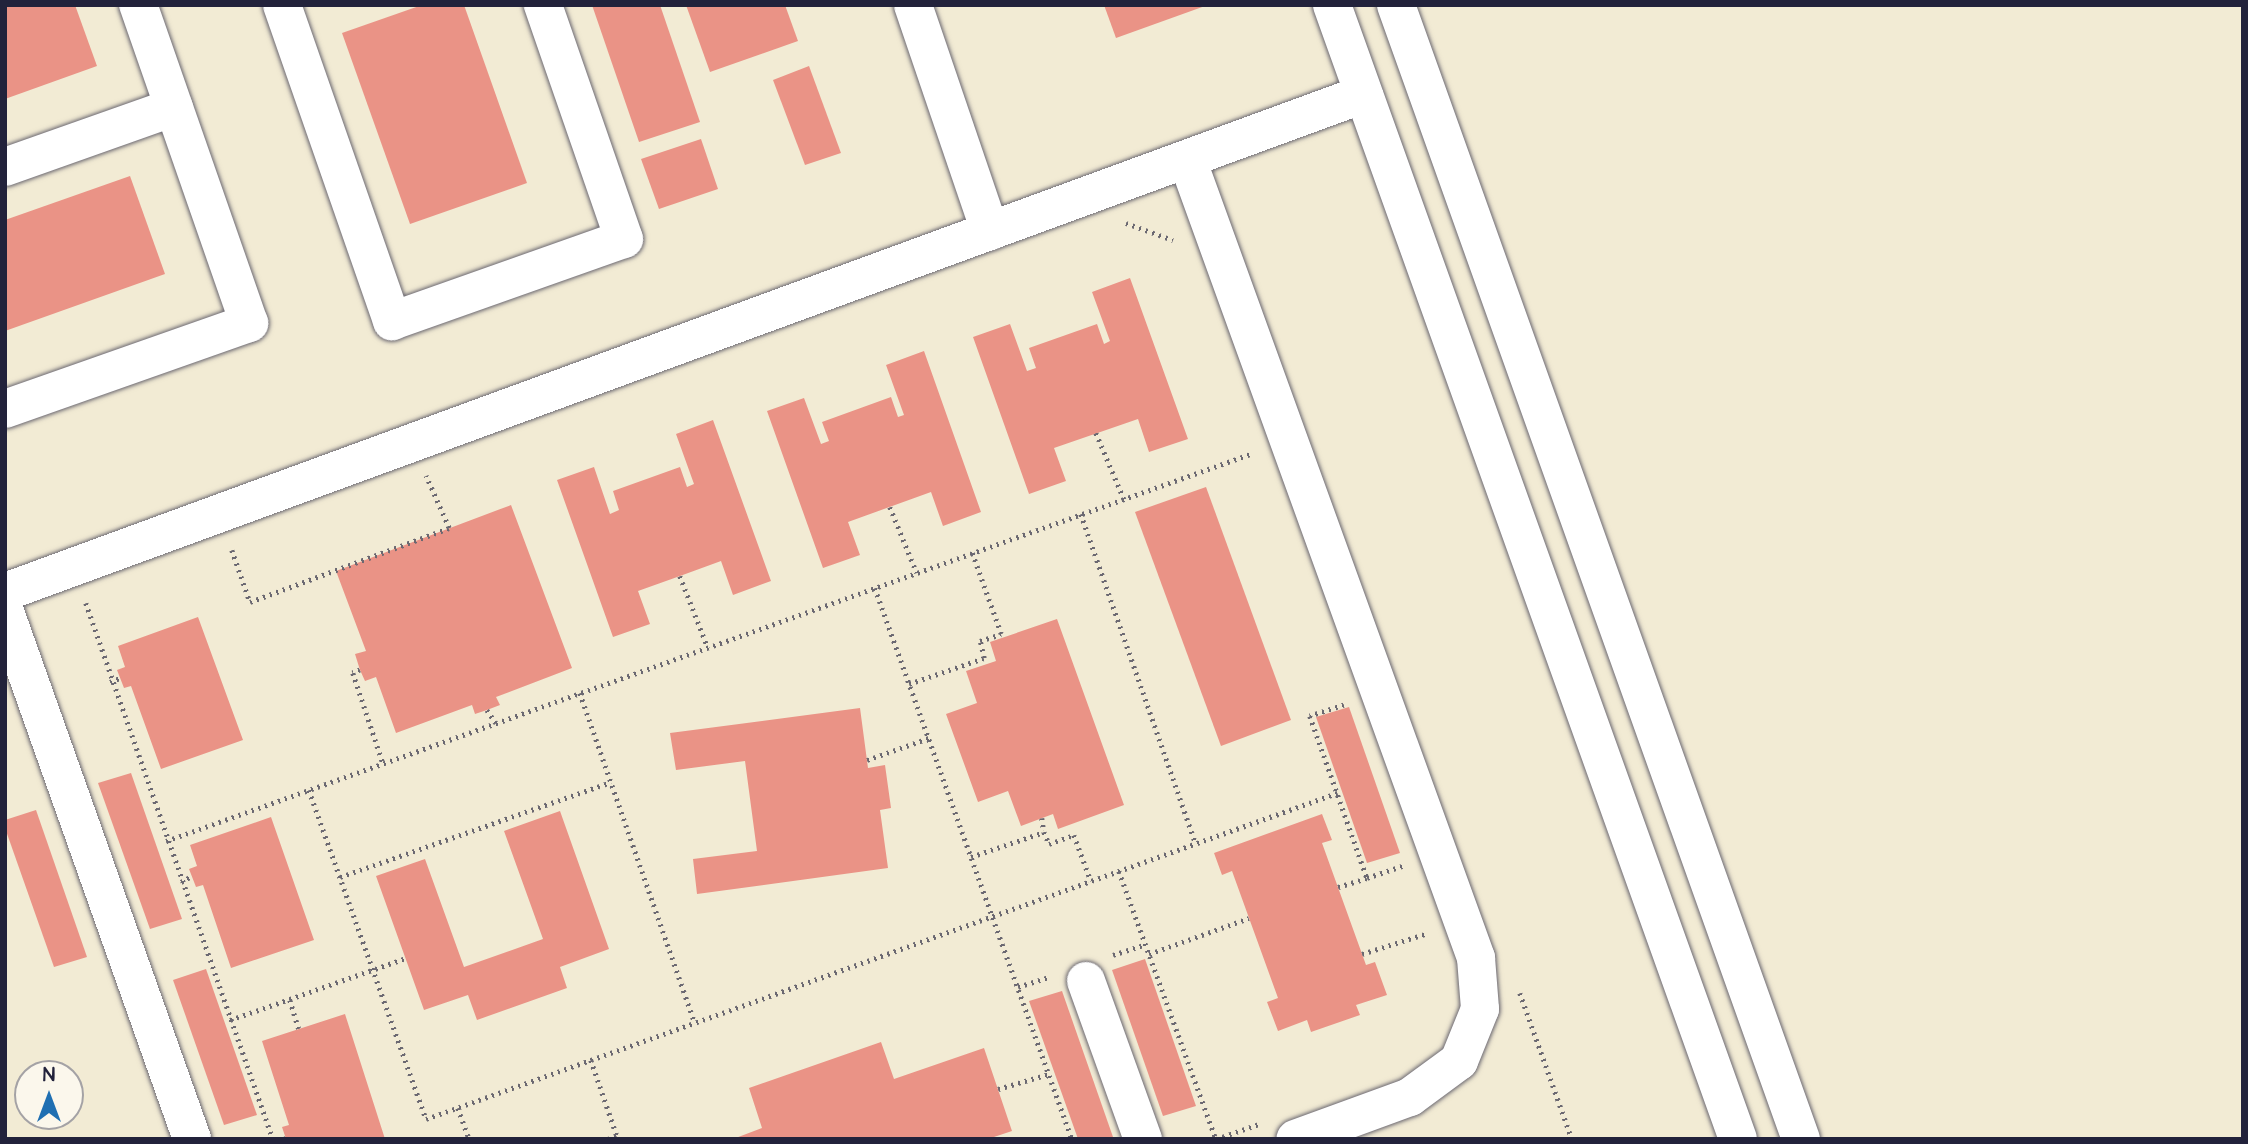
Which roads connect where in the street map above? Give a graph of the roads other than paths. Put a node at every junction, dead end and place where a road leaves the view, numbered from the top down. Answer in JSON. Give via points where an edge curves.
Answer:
{"nodes":[{"id":1,"x":138,"y":5,"type":"edge"},
{"id":2,"x":282,"y":5,"type":"edge"},
{"id":3,"x":543,"y":5,"type":"edge"},
{"id":4,"x":913,"y":5,"type":"edge"},
{"id":5,"x":1332,"y":5,"type":"edge"},
{"id":6,"x":1396,"y":5,"type":"edge"},
{"id":7,"x":1364,"y":94,"type":"junction"},
{"id":8,"x":174,"y":107,"type":"junction"},
{"id":9,"x":1187,"y":159,"type":"junction"},
{"id":10,"x":5,"y":167,"type":"edge"},
{"id":11,"x":990,"y":231,"type":"junction"},
{"id":12,"x":5,"y":408,"type":"edge"},
{"id":13,"x":5,"y":592,"type":"edge"},
{"id":14,"x":5,"y":612,"type":"edge"},
{"id":15,"x":1086,"y":981,"type":"dead end"},
{"id":16,"x":1282,"y":1130,"type":"edge"},
{"id":17,"x":192,"y":1139,"type":"edge"},
{"id":18,"x":1143,"y":1139,"type":"edge"},
{"id":19,"x":1738,"y":1139,"type":"edge"},
{"id":20,"x":1801,"y":1139,"type":"edge"}],
"edges":[{"from":1,"to":8,"type":"street"},
{"from":2,"to":3,"type":"street","via":[[392,321],[624,239]]},
{"from":4,"to":11,"type":"street"},
{"from":5,"to":7,"type":"street"},
{"from":6,"to":20,"type":"street"},
{"from":7,"to":9,"type":"street"},
{"from":7,"to":19,"type":"street"},
{"from":8,"to":10,"type":"street"},
{"from":8,"to":12,"type":"street","via":[[249,323]]},
{"from":9,"to":11,"type":"street"},
{"from":9,"to":16,"type":"street","via":[[1476,958],[1480,1009],[1459,1061],[1410,1097]]},
{"from":11,"to":13,"type":"street"},
{"from":14,"to":17,"type":"street"},
{"from":15,"to":18,"type":"street"}]}
